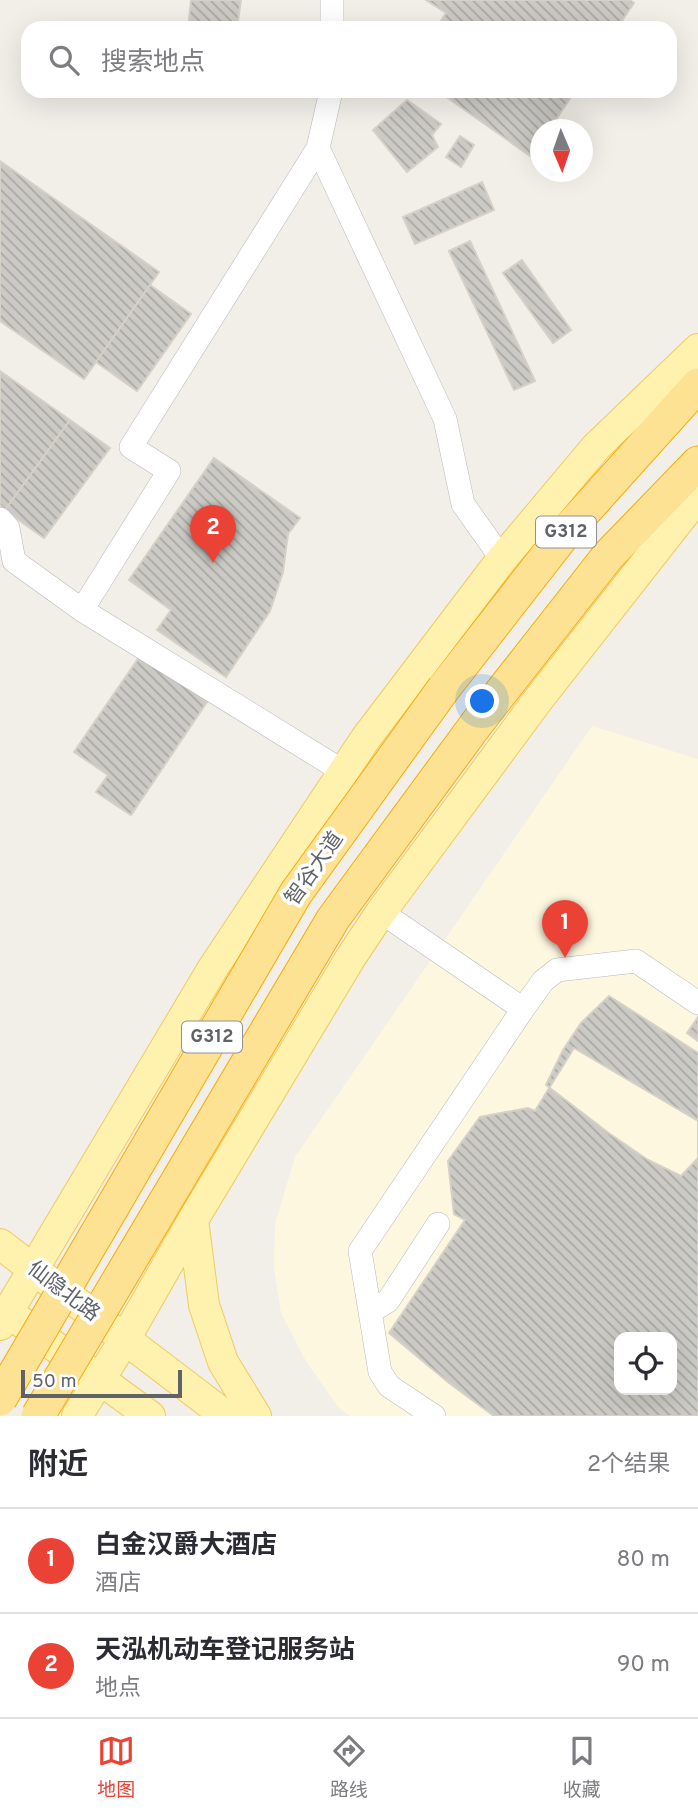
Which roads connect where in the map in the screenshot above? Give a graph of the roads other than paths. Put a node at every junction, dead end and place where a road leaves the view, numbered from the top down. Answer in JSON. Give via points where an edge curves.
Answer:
{"nodes":[{"id":1,"x":332,"y":0,"type":"edge"},
{"id":2,"x":332,"y":21,"type":"edge"},
{"id":3,"x":329,"y":98,"type":"edge"},
{"id":4,"x":318,"y":148,"type":"junction"},
{"id":5,"x":698,"y":349,"type":"edge"},
{"id":6,"x":698,"y":386,"type":"edge"},
{"id":7,"x":698,"y":463,"type":"edge"},
{"id":8,"x":698,"y":496,"type":"edge"},
{"id":9,"x":0,"y":519,"type":"edge"},
{"id":10,"x":502,"y":559,"type":"junction"},
{"id":11,"x":82,"y":610,"type":"junction"},
{"id":12,"x":344,"y":772,"type":"junction"},
{"id":13,"x":381,"y":912,"type":"junction"},
{"id":14,"x":698,"y":1003,"type":"edge"},
{"id":15,"x":523,"y":1009,"type":"junction"},
{"id":16,"x":193,"y":1220,"type":"junction"},
{"id":17,"x":438,"y":1224,"type":"dead end"},
{"id":18,"x":0,"y":1244,"type":"edge"},
{"id":19,"x":31,"y":1269,"type":"junction"},
{"id":20,"x":370,"y":1312,"type":"junction"},
{"id":21,"x":3,"y":1314,"type":"edge"},
{"id":22,"x":125,"y":1339,"type":"junction"},
{"id":23,"x":100,"y":1379,"type":"junction"},
{"id":24,"x":0,"y":1399,"type":"edge"},
{"id":25,"x":38,"y":1416,"type":"edge"},
{"id":26,"x":77,"y":1416,"type":"edge"},
{"id":27,"x":150,"y":1416,"type":"edge"},
{"id":28,"x":226,"y":1416,"type":"edge"},
{"id":29,"x":256,"y":1416,"type":"edge"},
{"id":30,"x":434,"y":1416,"type":"edge"}],
"edges":[{"from":1,"to":2,"type":"lane"},
{"from":3,"to":4,"type":"lane"},
{"from":4,"to":10,"type":"lane","via":[[445,419],[463,504]]},
{"from":4,"to":11,"type":"lane","via":[[131,447],[169,471]]},
{"from":5,"to":10,"type":"main road","via":[[596,447]]},
{"from":6,"to":24,"type":"highway","name":"智谷大道","number":"G312","bridge":true,"via":[[564,534],[444,688],[296,893]]},
{"from":7,"to":25,"type":"highway","name":"智谷大道","number":"G312","bridge":true,"via":[[608,556],[477,723],[333,919]]},
{"from":8,"to":13,"type":"main road","via":[[538,700]]},
{"from":9,"to":11,"type":"lane","via":[[8,528],[14,561]]},
{"from":10,"to":12,"type":"main road"},
{"from":11,"to":12,"type":"lane"},
{"from":12,"to":19,"type":"main road","via":[[213,968]]},
{"from":13,"to":15,"type":"lane"},
{"from":13,"to":16,"type":"main road"},
{"from":14,"to":15,"type":"lane","via":[[636,961],[557,970],[542,981]]},
{"from":15,"to":20,"type":"lane","via":[[360,1251]]},
{"from":16,"to":22,"type":"main road"},
{"from":16,"to":29,"type":"main road","via":[[204,1305],[223,1362]]},
{"from":17,"to":20,"type":"lane","via":[[388,1301]]},
{"from":18,"to":19,"type":"main road","name":"仙隐北路"},
{"from":19,"to":21,"type":"main road"},
{"from":19,"to":22,"type":"main road","name":"仙隐北路"},
{"from":20,"to":30,"type":"lane","via":[[380,1372],[389,1386]]},
{"from":21,"to":23,"type":"main road"},
{"from":22,"to":23,"type":"main road"},
{"from":22,"to":28,"type":"main road","name":"仙隐北路"},
{"from":23,"to":26,"type":"main road"},
{"from":23,"to":27,"type":"main road"}]}
